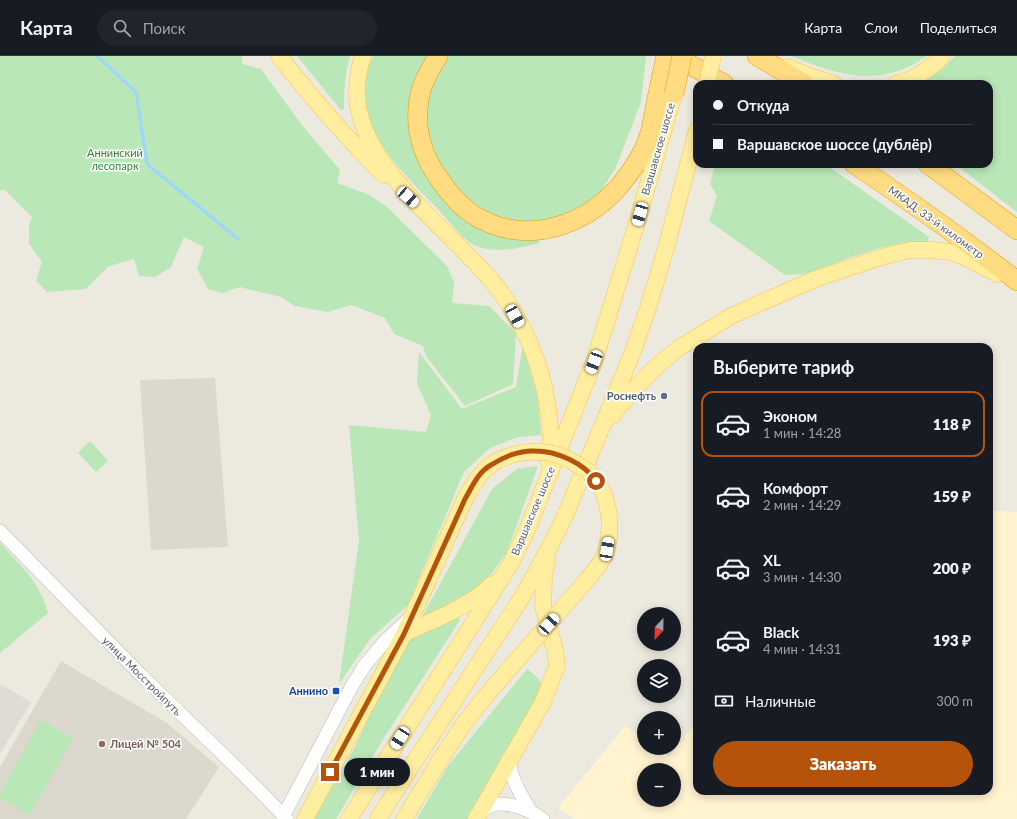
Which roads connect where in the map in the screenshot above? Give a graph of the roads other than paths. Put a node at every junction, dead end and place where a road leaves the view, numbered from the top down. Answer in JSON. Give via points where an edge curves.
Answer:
{"nodes":[{"id":1,"x":279,"y":56,"type":"edge"},
{"id":2,"x":363,"y":56,"type":"edge"},
{"id":3,"x":438,"y":56,"type":"edge"},
{"id":4,"x":666,"y":56,"type":"edge"},
{"id":5,"x":675,"y":56,"type":"edge"},
{"id":6,"x":682,"y":56,"type":"edge"},
{"id":7,"x":713,"y":56,"type":"edge"},
{"id":8,"x":757,"y":56,"type":"edge"},
{"id":9,"x":764,"y":56,"type":"edge"},
{"id":10,"x":942,"y":56,"type":"edge"},
{"id":11,"x":708,"y":80,"type":"edge"},
{"id":12,"x":717,"y":80,"type":"edge"},
{"id":13,"x":797,"y":80,"type":"edge"},
{"id":14,"x":822,"y":80,"type":"edge"},
{"id":15,"x":906,"y":80,"type":"edge"},
{"id":16,"x":667,"y":90,"type":"junction"},
{"id":17,"x":649,"y":136,"type":"junction"},
{"id":18,"x":693,"y":145,"type":"edge"},
{"id":19,"x":860,"y":168,"type":"edge"},
{"id":20,"x":933,"y":168,"type":"edge"},
{"id":21,"x":419,"y":206,"type":"junction"},
{"id":22,"x":636,"y":229,"type":"junction"},
{"id":23,"x":1017,"y":230,"type":"edge"},
{"id":24,"x":1017,"y":281,"type":"edge"},
{"id":25,"x":1017,"y":286,"type":"edge"},
{"id":26,"x":602,"y":426,"type":"junction"},
{"id":27,"x":546,"y":483,"type":"junction"},
{"id":28,"x":0,"y":531,"type":"edge"},
{"id":29,"x":549,"y":548,"type":"junction"},
{"id":30,"x":511,"y":563,"type":"junction"},
{"id":31,"x":411,"y":618,"type":"junction"},
{"id":32,"x":404,"y":634,"type":"junction"},
{"id":33,"x":510,"y":760,"type":"junction"},
{"id":34,"x":530,"y":810,"type":"junction"},
{"id":35,"x":478,"y":815,"type":"edge"},
{"id":36,"x":285,"y":817,"type":"edge"},
{"id":37,"x":304,"y":819,"type":"edge"},
{"id":38,"x":349,"y":819,"type":"edge"},
{"id":39,"x":378,"y":819,"type":"edge"},
{"id":40,"x":404,"y":819,"type":"edge"},
{"id":41,"x":543,"y":819,"type":"edge"}],
"edges":[{"from":1,"to":21,"type":"main road","via":[[341,132]]},
{"from":2,"to":21,"type":"main road","via":[[358,71],[356,92],[360,116],[370,140],[388,169]]},
{"from":3,"to":17,"type":"highway","via":[[427,74],[419,100],[418,123],[422,147],[432,170],[447,190],[467,210],[489,223],[515,230],[541,230],[566,224],[588,213],[607,199],[623,181],[636,163]]},
{"from":4,"to":16,"type":"highway"},
{"from":5,"to":12,"type":"highway"},
{"from":6,"to":16,"type":"highway","name":"Варшавское шоссе","bridge":true},
{"from":7,"to":11,"type":"main road","bridge":true},
{"from":8,"to":13,"type":"highway"},
{"from":9,"to":14,"type":"main road"},
{"from":10,"to":15,"type":"main road","via":[[919,75]]},
{"from":16,"to":17,"type":"highway"},
{"from":16,"to":22,"type":"main road","name":"Варшавское шоссе"},
{"from":17,"to":22,"type":"main road"},
{"from":18,"to":26,"type":"main road","via":[[648,308]]},
{"from":19,"to":24,"type":"highway","name":"МКАД, 33-й километр","via":[[939,222]]},
{"from":20,"to":23,"type":"highway"},
{"from":21,"to":27,"type":"main road","via":[[491,281],[510,306],[526,334],[546,396],[550,425],[551,455]]},
{"from":22,"to":27,"type":"main road","name":"Варшавское шоссе","via":[[594,362]]},
{"from":25,"to":26,"type":"main road","via":[[985,267],[950,252],[911,250],[862,263],[815,279],[731,316],[679,348],[658,365]]},
{"from":26,"to":29,"type":"main road"},
{"from":27,"to":30,"type":"main road","name":"Варшавское шоссе"},
{"from":28,"to":36,"type":"street","name":"улица Мосстройпуть"},
{"from":29,"to":33,"type":"main road","via":[[544,577],[543,607],[557,666],[543,702]]},
{"from":29,"to":39,"type":"main road","via":[[524,594]]},
{"from":30,"to":32,"type":"main road","via":[[478,596]]},
{"from":30,"to":38,"type":"main road","name":"Варшавское шоссе"},
{"from":31,"to":32,"type":"main road"},
{"from":31,"to":36,"type":"street","via":[[387,639],[365,665]]},
{"from":31,"to":40,"type":"main road","bridge":true,"via":[[465,499],[476,479],[490,465],[512,454],[534,450],[554,453],[591,473],[602,489],[608,506],[610,529],[607,549],[601,562],[465,722]]},
{"from":32,"to":37,"type":"main road"},
{"from":33,"to":34,"type":"street","via":[[510,769],[517,789]]},
{"from":33,"to":35,"type":"main road"},
{"from":34,"to":35,"type":"street","via":[[497,804]]},
{"from":34,"to":41,"type":"street"}]}
